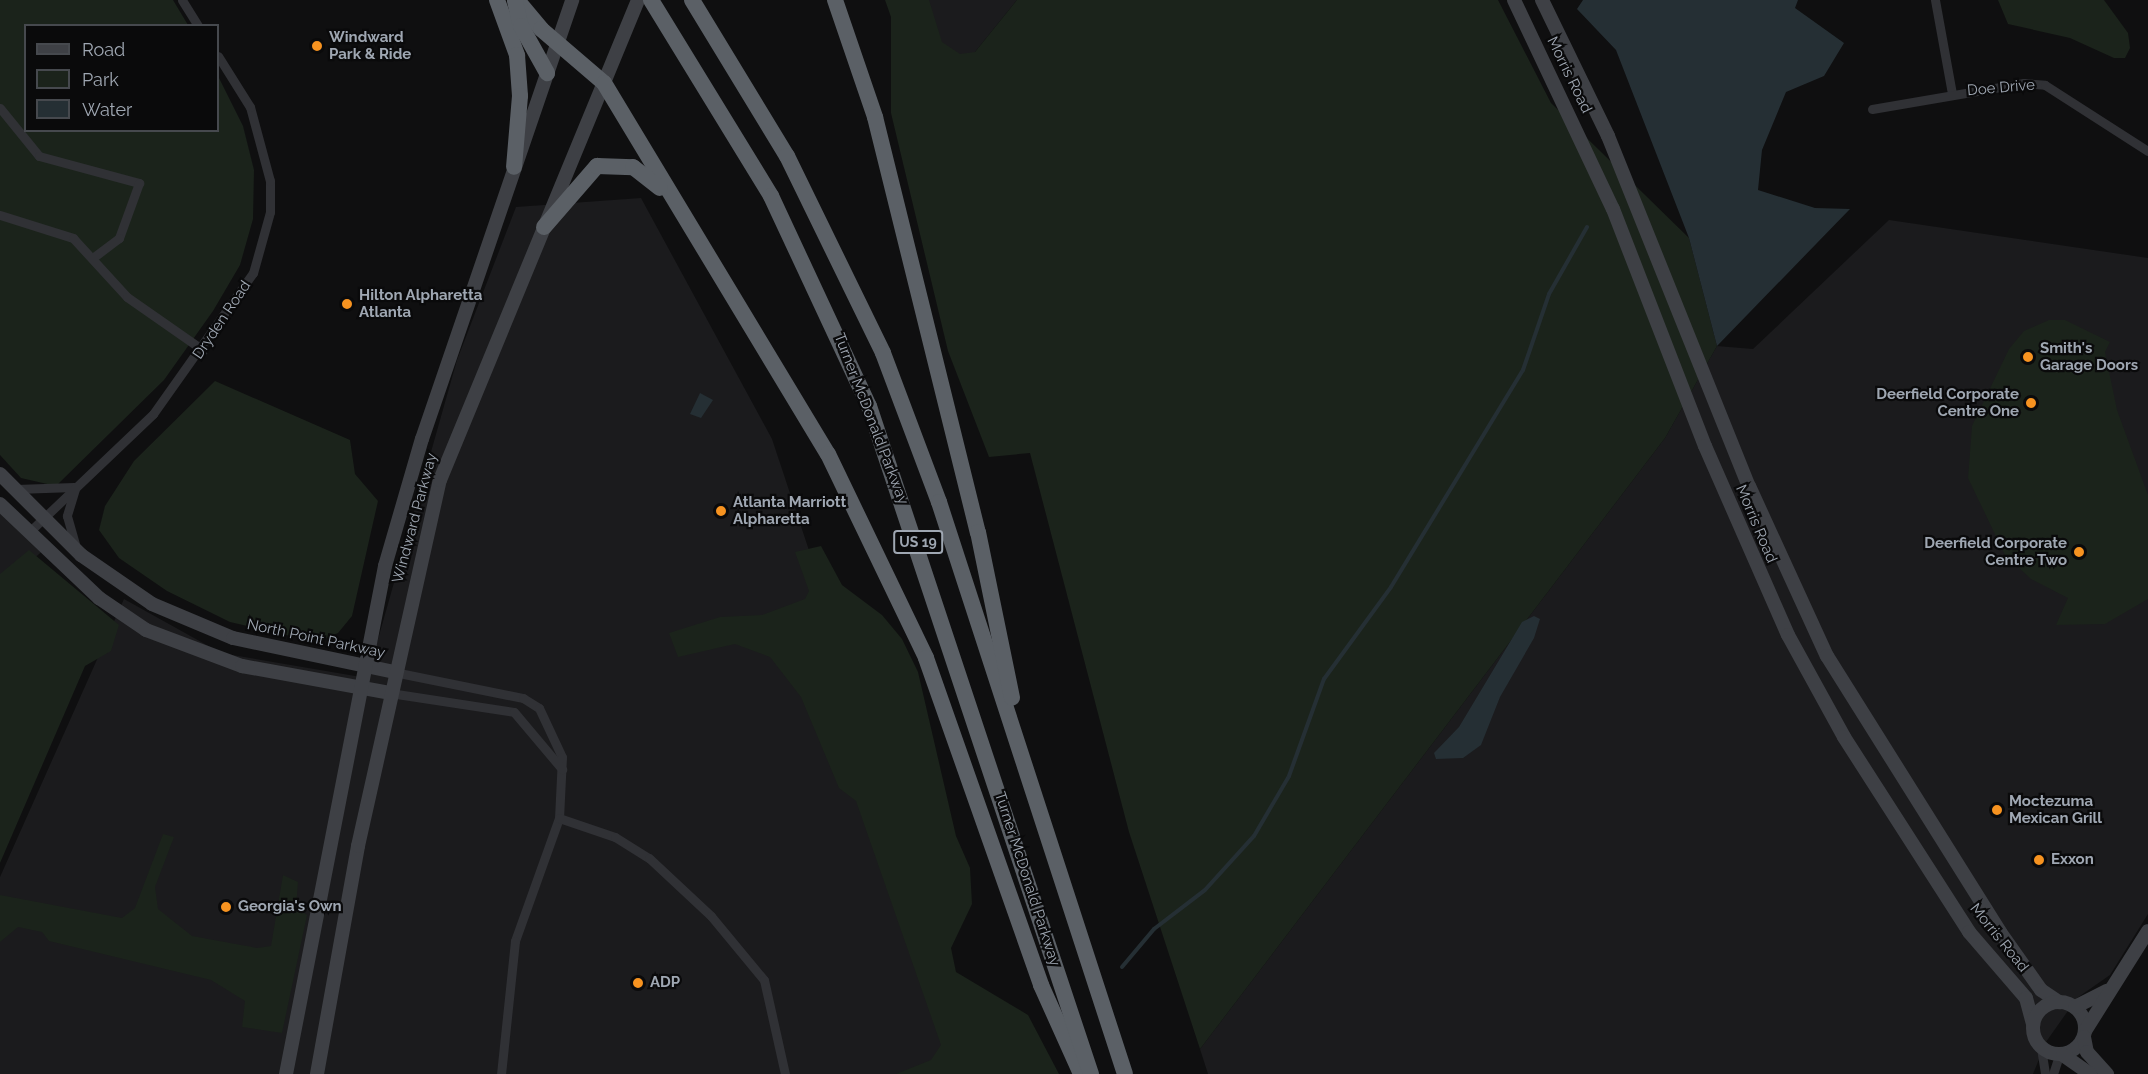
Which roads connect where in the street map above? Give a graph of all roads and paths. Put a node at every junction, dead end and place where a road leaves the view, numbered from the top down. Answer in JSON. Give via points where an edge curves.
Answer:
{"nodes":[{"id":1,"x":182,"y":0,"type":"edge"},
{"id":2,"x":497,"y":0,"type":"edge"},
{"id":3,"x":516,"y":0,"type":"edge"},
{"id":4,"x":572,"y":0,"type":"edge"},
{"id":5,"x":638,"y":0,"type":"edge"},
{"id":6,"x":651,"y":0,"type":"edge"},
{"id":7,"x":835,"y":0,"type":"edge"},
{"id":8,"x":1514,"y":0,"type":"edge"},
{"id":9,"x":1542,"y":0,"type":"edge"},
{"id":10,"x":1935,"y":0,"type":"edge"},
{"id":11,"x":692,"y":1,"type":"edge"},
{"id":12,"x":197,"y":24,"type":"edge"},
{"id":13,"x":556,"y":43,"type":"junction"},
{"id":14,"x":219,"y":58,"type":"edge"},
{"id":15,"x":547,"y":73,"type":"junction"},
{"id":16,"x":604,"y":82,"type":"junction"},
{"id":17,"x":1952,"y":94,"type":"junction"},
{"id":18,"x":0,"y":108,"type":"edge"},
{"id":19,"x":1872,"y":109,"type":"dead end"},
{"id":20,"x":2148,"y":151,"type":"edge"},
{"id":21,"x":514,"y":167,"type":"junction"},
{"id":22,"x":676,"y":205,"type":"junction"},
{"id":23,"x":0,"y":215,"type":"edge"},
{"id":24,"x":544,"y":227,"type":"junction"},
{"id":25,"x":95,"y":256,"type":"junction"},
{"id":26,"x":203,"y":350,"type":"junction"},
{"id":27,"x":0,"y":474,"type":"edge"},
{"id":28,"x":76,"y":487,"type":"junction"},
{"id":29,"x":14,"y":488,"type":"junction"},
{"id":30,"x":0,"y":504,"type":"edge"},
{"id":31,"x":42,"y":518,"type":"junction"},
{"id":32,"x":28,"y":532,"type":"junction"},
{"id":33,"x":81,"y":555,"type":"junction"},
{"id":34,"x":364,"y":666,"type":"junction"},
{"id":35,"x":394,"y":672,"type":"junction"},
{"id":36,"x":360,"y":688,"type":"junction"},
{"id":37,"x":390,"y":693,"type":"junction"},
{"id":38,"x":562,"y":769,"type":"junction"},
{"id":39,"x":1030,"y":781,"type":"junction"},
{"id":40,"x":560,"y":818,"type":"junction"},
{"id":41,"x":2148,"y":931,"type":"edge"},
{"id":42,"x":2113,"y":986,"type":"junction"},
{"id":43,"x":2059,"y":1002,"type":"junction"},
{"id":44,"x":2074,"y":1007,"type":"junction"},
{"id":45,"x":2033,"y":1025,"type":"junction"},
{"id":46,"x":2085,"y":1034,"type":"junction"},
{"id":47,"x":2041,"y":1048,"type":"junction"},
{"id":48,"x":2061,"y":1055,"type":"junction"},
{"id":49,"x":286,"y":1074,"type":"edge"},
{"id":50,"x":317,"y":1074,"type":"edge"},
{"id":51,"x":501,"y":1074,"type":"edge"},
{"id":52,"x":785,"y":1074,"type":"edge"},
{"id":53,"x":1081,"y":1074,"type":"edge"},
{"id":54,"x":1091,"y":1074,"type":"edge"},
{"id":55,"x":1125,"y":1074,"type":"edge"},
{"id":56,"x":2045,"y":1074,"type":"edge"},
{"id":57,"x":2053,"y":1074,"type":"edge"},
{"id":58,"x":2090,"y":1074,"type":"edge"},
{"id":59,"x":2107,"y":1074,"type":"edge"}],
"edges":[{"from":1,"to":12,"type":"street"},
{"from":2,"to":21,"type":"highway","via":[[517,55],[520,96]]},
{"from":3,"to":13,"type":"highway"},
{"from":3,"to":15,"type":"highway","via":[[521,26]]},
{"from":4,"to":13,"type":"street","name":"Windward Parkway"},
{"from":5,"to":16,"type":"street","name":"Windward Parkway"},
{"from":6,"to":54,"type":"highway","name":"Turner McDonald Parkway","number":"US 19","via":[[771,196],[869,406]]},
{"from":7,"to":39,"type":"highway","via":[[872,107],[935,357]]},
{"from":8,"to":45,"type":"street","name":"Morris Road","via":[[1625,239],[1704,446],[1788,634],[1845,737],[1970,932],[2026,998]]},
{"from":9,"to":43,"type":"street","name":"Morris Road","via":[[1636,200],[1720,416],[1814,629],[1866,723],[2000,932],[2041,990]]},
{"from":10,"to":17,"type":"street"},
{"from":11,"to":39,"type":"highway","number":"US 19","via":[[787,156],[883,353],[939,502]]},
{"from":13,"to":15,"type":"street","name":"Windward Parkway"},
{"from":13,"to":16,"type":"highway"},
{"from":14,"to":26,"type":"street","name":"Dryden Road","via":[[255,122],[270,181],[270,212],[252,273]]},
{"from":15,"to":21,"type":"street","name":"Windward Parkway"},
{"from":16,"to":22,"type":"highway"},
{"from":16,"to":24,"type":"street","name":"Windward Parkway"},
{"from":17,"to":19,"type":"street","name":"Doe Drive"},
{"from":17,"to":20,"type":"street","name":"Doe Drive","via":[[2045,85]]},
{"from":18,"to":25,"type":"street","via":[[39,156],[139,183],[133,213],[119,238]]},
{"from":21,"to":34,"type":"street","name":"Windward Parkway","via":[[422,439],[385,566]]},
{"from":22,"to":24,"type":"highway","via":[[650,177],[614,163],[597,166],[580,180]]},
{"from":22,"to":53,"type":"highway","via":[[806,415],[904,609],[942,700],[1041,985]]},
{"from":23,"to":25,"type":"street","via":[[61,232]]},
{"from":24,"to":35,"type":"street","name":"Windward Parkway","via":[[440,480]]},
{"from":25,"to":26,"type":"street","via":[[127,297]]},
{"from":26,"to":28,"type":"street","name":"Dryden Road","via":[[153,414]]},
{"from":27,"to":29,"type":"street","name":"North Point Parkway"},
{"from":28,"to":29,"type":"street","via":[[43,492]]},
{"from":28,"to":31,"type":"street","name":"Dryden Road"},
{"from":28,"to":33,"type":"street","via":[[67,516]]},
{"from":29,"to":31,"type":"street","name":"North Point Parkway"},
{"from":30,"to":32,"type":"street"},
{"from":31,"to":32,"type":"street","name":"Dryden Road"},
{"from":31,"to":33,"type":"street","name":"North Point Parkway"},
{"from":32,"to":36,"type":"street","via":[[99,598],[146,630],[242,666]]},
{"from":33,"to":34,"type":"street","name":"North Point Parkway","via":[[115,583],[195,624],[295,654]]},
{"from":34,"to":35,"type":"street","name":"North Point Parkway"},
{"from":34,"to":36,"type":"street","name":"Windward Parkway"},
{"from":35,"to":37,"type":"street","name":"Windward Parkway"},
{"from":35,"to":38,"type":"street","via":[[523,698],[546,720],[557,740]]},
{"from":36,"to":37,"type":"street"},
{"from":36,"to":49,"type":"street","name":"Windward Parkway"},
{"from":37,"to":38,"type":"street","via":[[514,712]]},
{"from":37,"to":50,"type":"street","name":"Windward Parkway"},
{"from":38,"to":40,"type":"street"},
{"from":39,"to":55,"type":"highway","number":"US 19"},
{"from":40,"to":51,"type":"street","via":[[515,941]]},
{"from":40,"to":52,"type":"street","via":[[615,837],[649,858],[711,916],[764,980]]},
{"from":41,"to":42,"type":"street"},
{"from":42,"to":44,"type":"street"},
{"from":42,"to":46,"type":"street"},
{"from":43,"to":44,"type":"street"},
{"from":43,"to":45,"type":"street","via":[[2045,1006]]},
{"from":44,"to":46,"type":"street"},
{"from":45,"to":47,"type":"street"},
{"from":46,"to":48,"type":"street"},
{"from":46,"to":59,"type":"street","via":[[2087,1052]]},
{"from":47,"to":48,"type":"street"},
{"from":47,"to":56,"type":"street"},
{"from":48,"to":57,"type":"street"},
{"from":48,"to":58,"type":"street"}]}
